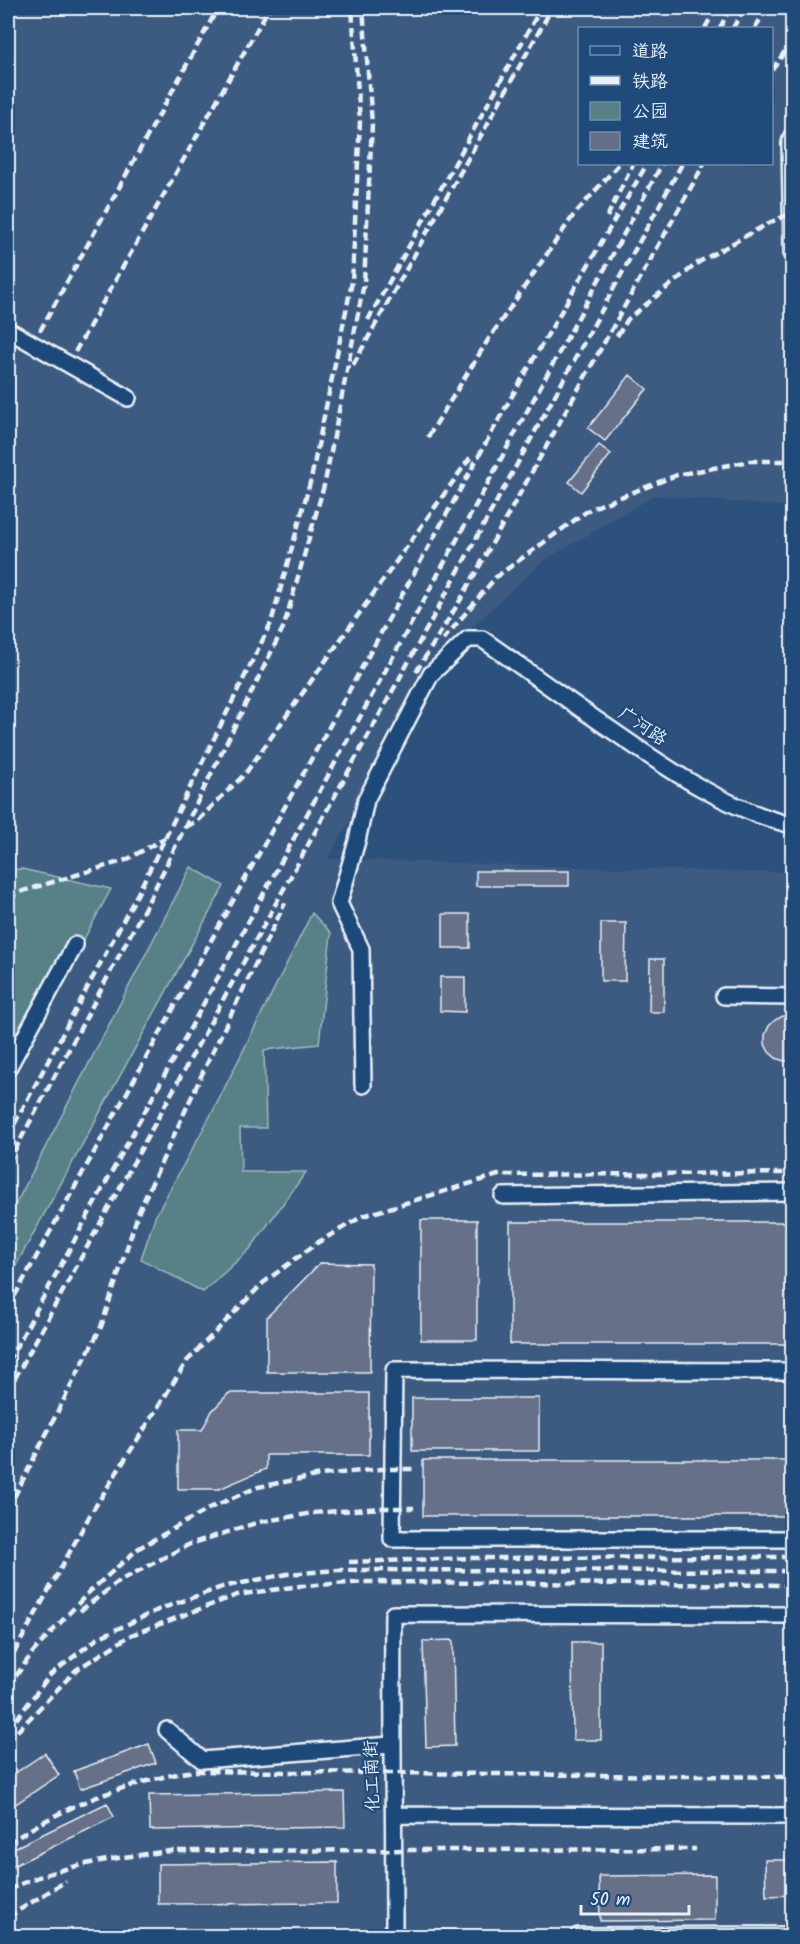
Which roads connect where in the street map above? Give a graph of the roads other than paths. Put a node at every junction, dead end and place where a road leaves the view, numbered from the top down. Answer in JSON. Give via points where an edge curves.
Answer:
{"nodes":[{"id":1,"x":792,"y":136,"type":"edge"},
{"id":2,"x":791,"y":159,"type":"edge"},
{"id":3,"x":792,"y":253,"type":"edge"},
{"id":4,"x":8,"y":330,"type":"edge"},
{"id":5,"x":128,"y":398,"type":"dead end"},
{"id":6,"x":792,"y":825,"type":"edge"},
{"id":7,"x":75,"y":945,"type":"dead end"},
{"id":8,"x":724,"y":996,"type":"dead end"},
{"id":9,"x":792,"y":997,"type":"edge"},
{"id":10,"x":8,"y":1068,"type":"edge"},
{"id":11,"x":363,"y":1085,"type":"dead end"},
{"id":12,"x":792,"y":1192,"type":"edge"},
{"id":13,"x":503,"y":1196,"type":"dead end"},
{"id":14,"x":792,"y":1371,"type":"edge"},
{"id":15,"x":792,"y":1539,"type":"edge"},
{"id":16,"x":792,"y":1615,"type":"edge"},
{"id":17,"x":167,"y":1730,"type":"dead end"},
{"id":18,"x":391,"y":1745,"type":"junction"},
{"id":19,"x":394,"y":1815,"type":"junction"},
{"id":20,"x":792,"y":1816,"type":"edge"},
{"id":21,"x":792,"y":1935,"type":"edge"},
{"id":22,"x":394,"y":1936,"type":"edge"},
{"id":23,"x":578,"y":1936,"type":"edge"}],
"edges":[{"from":1,"to":2,"type":"street"},
{"from":2,"to":3,"type":"street"},
{"from":4,"to":5,"type":"street"},
{"from":6,"to":11,"type":"street","name":"广河路","via":[[701,788],[482,639],[468,639],[431,674],[366,800],[339,903],[362,949]]},
{"from":7,"to":10,"type":"street"},
{"from":8,"to":9,"type":"street"},
{"from":12,"to":13,"type":"street"},
{"from":14,"to":15,"type":"street","via":[[393,1370],[392,1528],[392,1539]]},
{"from":16,"to":18,"type":"street","name":"化工南街","via":[[393,1614]]},
{"from":17,"to":18,"type":"street","via":[[202,1760]]},
{"from":18,"to":19,"type":"street","name":"化工南街"},
{"from":19,"to":20,"type":"street"},
{"from":19,"to":22,"type":"street","name":"化工南街"},
{"from":21,"to":23,"type":"street"}]}
